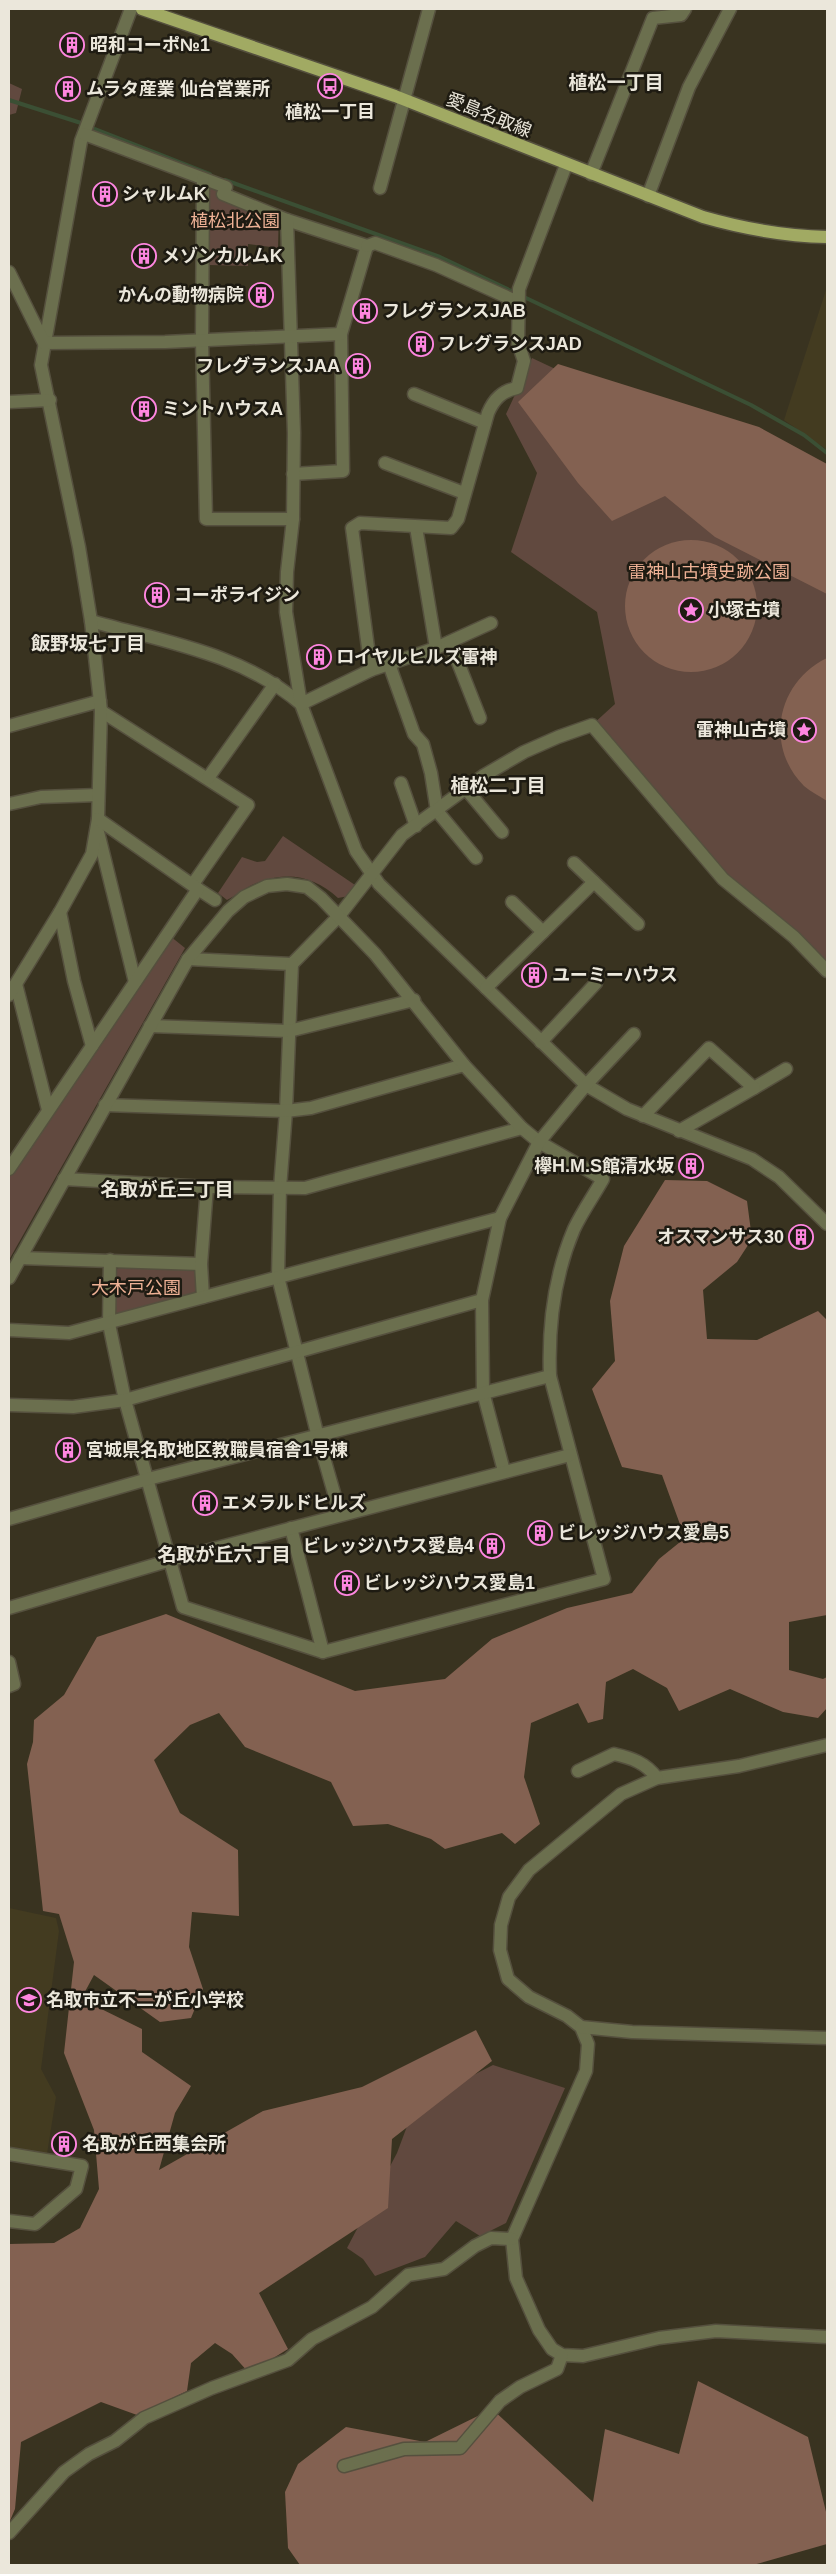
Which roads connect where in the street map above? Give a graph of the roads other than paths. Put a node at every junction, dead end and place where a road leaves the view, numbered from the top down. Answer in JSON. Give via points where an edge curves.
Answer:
{"nodes":[{"id":1,"x":131,"y":9,"type":"edge"},
{"id":2,"x":142,"y":9,"type":"edge"},
{"id":3,"x":429,"y":9,"type":"edge"},
{"id":4,"x":686,"y":9,"type":"edge"},
{"id":5,"x":730,"y":9,"type":"edge"},
{"id":6,"x":405,"y":100,"type":"junction"},
{"id":7,"x":84,"y":134,"type":"junction"},
{"id":8,"x":566,"y":165,"type":"junction"},
{"id":9,"x":591,"y":174,"type":"junction"},
{"id":10,"x":203,"y":179,"type":"junction"},
{"id":11,"x":380,"y":188,"type":"dead end"},
{"id":12,"x":648,"y":196,"type":"junction"},
{"id":13,"x":287,"y":220,"type":"junction"},
{"id":14,"x":827,"y":236,"type":"edge"},
{"id":15,"x":367,"y":246,"type":"junction"},
{"id":16,"x":9,"y":272,"type":"edge"},
{"id":17,"x":519,"y":296,"type":"junction"},
{"id":18,"x":341,"y":334,"type":"junction"},
{"id":19,"x":289,"y":336,"type":"junction"},
{"id":20,"x":202,"y":341,"type":"junction"},
{"id":21,"x":44,"y":343,"type":"junction"},
{"id":22,"x":414,"y":394,"type":"dead end"},
{"id":23,"x":50,"y":400,"type":"junction"},
{"id":24,"x":9,"y":402,"type":"edge"},
{"id":25,"x":485,"y":423,"type":"junction"},
{"id":26,"x":385,"y":463,"type":"dead end"},
{"id":27,"x":294,"y":474,"type":"junction"},
{"id":28,"x":464,"y":493,"type":"junction"},
{"id":29,"x":293,"y":519,"type":"junction"},
{"id":30,"x":416,"y":527,"type":"junction"},
{"id":31,"x":92,"y":621,"type":"junction"},
{"id":32,"x":490,"y":623,"type":"dead end"},
{"id":33,"x":450,"y":642,"type":"junction"},
{"id":34,"x":436,"y":648,"type":"junction"},
{"id":35,"x":389,"y":664,"type":"junction"},
{"id":36,"x":371,"y":670,"type":"junction"},
{"id":37,"x":275,"y":684,"type":"junction"},
{"id":38,"x":301,"y":704,"type":"junction"},
{"id":39,"x":101,"y":706,"type":"junction"},
{"id":40,"x":480,"y":718,"type":"dead end"},
{"id":41,"x":9,"y":726,"type":"edge"},
{"id":42,"x":208,"y":778,"type":"junction"},
{"id":43,"x":400,"y":783,"type":"dead end"},
{"id":44,"x":466,"y":789,"type":"junction"},
{"id":45,"x":98,"y":794,"type":"junction"},
{"id":46,"x":9,"y":804,"type":"edge"},
{"id":47,"x":436,"y":811,"type":"junction"},
{"id":48,"x":98,"y":823,"type":"junction"},
{"id":49,"x":416,"y":826,"type":"junction"},
{"id":50,"x":502,"y":832,"type":"dead end"},
{"id":51,"x":476,"y":858,"type":"dead end"},
{"id":52,"x":574,"y":862,"type":"dead end"},
{"id":53,"x":373,"y":875,"type":"junction"},
{"id":54,"x":594,"y":882,"type":"junction"},
{"id":55,"x":195,"y":886,"type":"junction"},
{"id":56,"x":214,"y":900,"type":"dead end"},
{"id":57,"x":512,"y":902,"type":"dead end"},
{"id":58,"x":60,"y":912,"type":"junction"},
{"id":59,"x":339,"y":916,"type":"junction"},
{"id":60,"x":638,"y":924,"type":"dead end"},
{"id":61,"x":543,"y":932,"type":"junction"},
{"id":62,"x":188,"y":959,"type":"junction"},
{"id":63,"x":292,"y":964,"type":"junction"},
{"id":64,"x":827,"y":971,"type":"edge"},
{"id":65,"x":134,"y":982,"type":"junction"},
{"id":66,"x":16,"y":984,"type":"junction"},
{"id":67,"x":596,"y":984,"type":"dead end"},
{"id":68,"x":486,"y":988,"type":"junction"},
{"id":69,"x":9,"y":995,"type":"edge"},
{"id":70,"x":414,"y":1000,"type":"junction"},
{"id":71,"x":150,"y":1026,"type":"junction"},
{"id":72,"x":289,"y":1031,"type":"junction"},
{"id":73,"x":634,"y":1034,"type":"dead end"},
{"id":74,"x":541,"y":1042,"type":"junction"},
{"id":75,"x":92,"y":1046,"type":"junction"},
{"id":76,"x":464,"y":1065,"type":"junction"},
{"id":77,"x":786,"y":1069,"type":"dead end"},
{"id":78,"x":586,"y":1085,"type":"junction"},
{"id":79,"x":754,"y":1088,"type":"junction"},
{"id":80,"x":105,"y":1105,"type":"junction"},
{"id":81,"x":48,"y":1110,"type":"junction"},
{"id":82,"x":286,"y":1111,"type":"junction"},
{"id":83,"x":643,"y":1116,"type":"junction"},
{"id":84,"x":522,"y":1128,"type":"junction"},
{"id":85,"x":680,"y":1131,"type":"junction"},
{"id":86,"x":539,"y":1142,"type":"junction"},
{"id":87,"x":9,"y":1169,"type":"edge"},
{"id":88,"x":64,"y":1179,"type":"junction"},
{"id":89,"x":207,"y":1187,"type":"junction"},
{"id":90,"x":280,"y":1188,"type":"junction"},
{"id":91,"x":500,"y":1218,"type":"junction"},
{"id":92,"x":827,"y":1224,"type":"edge"},
{"id":93,"x":20,"y":1258,"type":"junction"},
{"id":94,"x":110,"y":1260,"type":"junction"},
{"id":95,"x":201,"y":1264,"type":"junction"},
{"id":96,"x":278,"y":1277,"type":"junction"},
{"id":97,"x":9,"y":1278,"type":"edge"},
{"id":98,"x":203,"y":1297,"type":"junction"},
{"id":99,"x":482,"y":1300,"type":"junction"},
{"id":100,"x":109,"y":1324,"type":"junction"},
{"id":101,"x":9,"y":1330,"type":"edge"},
{"id":102,"x":298,"y":1350,"type":"junction"},
{"id":103,"x":550,"y":1376,"type":"junction"},
{"id":104,"x":483,"y":1392,"type":"junction"},
{"id":105,"x":125,"y":1400,"type":"junction"},
{"id":106,"x":9,"y":1404,"type":"edge"},
{"id":107,"x":318,"y":1436,"type":"junction"},
{"id":108,"x":570,"y":1455,"type":"junction"},
{"id":109,"x":504,"y":1471,"type":"junction"},
{"id":110,"x":148,"y":1479,"type":"junction"},
{"id":111,"x":340,"y":1514,"type":"junction"},
{"id":112,"x":9,"y":1519,"type":"edge"},
{"id":113,"x":292,"y":1528,"type":"junction"},
{"id":114,"x":171,"y":1560,"type":"junction"},
{"id":115,"x":9,"y":1608,"type":"edge"},
{"id":116,"x":323,"y":1652,"type":"junction"},
{"id":117,"x":9,"y":1662,"type":"edge"},
{"id":118,"x":9,"y":1686,"type":"edge"},
{"id":119,"x":827,"y":1745,"type":"edge"},
{"id":120,"x":578,"y":1771,"type":"dead end"},
{"id":121,"x":657,"y":1778,"type":"junction"},
{"id":122,"x":581,"y":2027,"type":"junction"},
{"id":123,"x":827,"y":2038,"type":"edge"},
{"id":124,"x":9,"y":2154,"type":"edge"},
{"id":125,"x":9,"y":2221,"type":"edge"},
{"id":126,"x":512,"y":2239,"type":"junction"},
{"id":127,"x":827,"y":2337,"type":"edge"},
{"id":128,"x":562,"y":2355,"type":"junction"},
{"id":129,"x":344,"y":2466,"type":"dead end"},
{"id":130,"x":9,"y":2533,"type":"edge"}],
"edges":[{"from":1,"to":7,"type":"street"},
{"from":2,"to":6,"type":"main road","name":"愛島名取線"},
{"from":3,"to":6,"type":"street"},
{"from":4,"to":9,"type":"street","via":[[681,15],[652,18]]},
{"from":5,"to":12,"type":"street","via":[[689,87]]},
{"from":6,"to":8,"type":"main road","name":"愛島名取線"},
{"from":6,"to":11,"type":"street"},
{"from":7,"to":10,"type":"street"},
{"from":7,"to":21,"type":"street"},
{"from":8,"to":9,"type":"main road","name":"愛島名取線"},
{"from":8,"to":17,"type":"street"},
{"from":9,"to":12,"type":"main road","name":"愛島名取線"},
{"from":10,"to":13,"type":"street","via":[[226,187],[223,194]]},
{"from":10,"to":20,"type":"street"},
{"from":12,"to":14,"type":"main road","name":"愛島名取線","via":[[744,229],[789,236]]},
{"from":13,"to":15,"type":"street"},
{"from":13,"to":19,"type":"street"},
{"from":15,"to":17,"type":"street","via":[[375,243]]},
{"from":15,"to":18,"type":"street"},
{"from":16,"to":21,"type":"street"},
{"from":17,"to":25,"type":"street","via":[[518,343],[524,360],[517,388],[505,390],[493,402]]},
{"from":18,"to":19,"type":"street"},
{"from":18,"to":27,"type":"street","via":[[343,471]]},
{"from":19,"to":20,"type":"street"},
{"from":19,"to":27,"type":"street"},
{"from":20,"to":21,"type":"street"},
{"from":20,"to":29,"type":"street","via":[[206,519]]},
{"from":21,"to":23,"type":"street","via":[[41,365]]},
{"from":22,"to":25,"type":"street"},
{"from":23,"to":24,"type":"street"},
{"from":23,"to":31,"type":"street"},
{"from":25,"to":28,"type":"street"},
{"from":26,"to":28,"type":"street"},
{"from":27,"to":29,"type":"street"},
{"from":28,"to":30,"type":"street","via":[[458,519],[451,528]]},
{"from":29,"to":38,"type":"street","via":[[286,612]]},
{"from":30,"to":34,"type":"street"},
{"from":30,"to":36,"type":"street","via":[[360,522],[352,528]]},
{"from":31,"to":37,"type":"street","via":[[198,650],[248,668]]},
{"from":31,"to":39,"type":"street"},
{"from":32,"to":33,"type":"street"},
{"from":33,"to":34,"type":"street"},
{"from":33,"to":40,"type":"street"},
{"from":34,"to":35,"type":"street"},
{"from":35,"to":36,"type":"street"},
{"from":35,"to":47,"type":"street","via":[[414,734],[423,744]]},
{"from":36,"to":38,"type":"street"},
{"from":37,"to":38,"type":"street"},
{"from":37,"to":42,"type":"street"},
{"from":38,"to":53,"type":"street","via":[[356,851]]},
{"from":39,"to":41,"type":"street"},
{"from":39,"to":42,"type":"street"},
{"from":39,"to":45,"type":"street"},
{"from":42,"to":55,"type":"street","via":[[248,805]]},
{"from":43,"to":49,"type":"street"},
{"from":44,"to":47,"type":"street"},
{"from":44,"to":50,"type":"street"},
{"from":44,"to":64,"type":"street","via":[[524,752],[592,725],[723,879],[794,937]]},
{"from":45,"to":46,"type":"street","via":[[41,797]]},
{"from":45,"to":48,"type":"street"},
{"from":47,"to":49,"type":"street"},
{"from":47,"to":51,"type":"street"},
{"from":48,"to":55,"type":"street"},
{"from":48,"to":58,"type":"street","via":[[92,854]]},
{"from":48,"to":65,"type":"street"},
{"from":49,"to":53,"type":"street","via":[[402,835]]},
{"from":52,"to":54,"type":"street"},
{"from":53,"to":59,"type":"street"},
{"from":53,"to":68,"type":"street"},
{"from":54,"to":60,"type":"street"},
{"from":54,"to":61,"type":"street"},
{"from":55,"to":56,"type":"street"},
{"from":55,"to":65,"type":"street"},
{"from":57,"to":61,"type":"street"},
{"from":58,"to":66,"type":"street"},
{"from":58,"to":75,"type":"street"},
{"from":59,"to":62,"type":"street","via":[[307,887],[267,886],[244,897],[228,911]]},
{"from":59,"to":63,"type":"street"},
{"from":59,"to":70,"type":"street"},
{"from":61,"to":68,"type":"street"},
{"from":62,"to":63,"type":"street"},
{"from":62,"to":71,"type":"street"},
{"from":63,"to":72,"type":"street"},
{"from":65,"to":75,"type":"street"},
{"from":66,"to":69,"type":"street"},
{"from":66,"to":81,"type":"street"},
{"from":67,"to":74,"type":"street"},
{"from":68,"to":74,"type":"street"},
{"from":70,"to":72,"type":"street"},
{"from":70,"to":76,"type":"street"},
{"from":71,"to":72,"type":"street"},
{"from":71,"to":80,"type":"street"},
{"from":72,"to":82,"type":"street"},
{"from":73,"to":78,"type":"street"},
{"from":74,"to":78,"type":"street"},
{"from":75,"to":81,"type":"street"},
{"from":76,"to":82,"type":"street","via":[[311,1108]]},
{"from":76,"to":84,"type":"street"},
{"from":77,"to":79,"type":"street"},
{"from":78,"to":83,"type":"street"},
{"from":78,"to":86,"type":"street"},
{"from":79,"to":83,"type":"street","via":[[709,1048]]},
{"from":79,"to":85,"type":"street"},
{"from":80,"to":82,"type":"street"},
{"from":80,"to":88,"type":"street"},
{"from":81,"to":87,"type":"street"},
{"from":82,"to":90,"type":"street"},
{"from":83,"to":85,"type":"street"},
{"from":84,"to":86,"type":"street"},
{"from":84,"to":90,"type":"street","via":[[305,1188]]},
{"from":85,"to":92,"type":"street","via":[[752,1159],[779,1177]]},
{"from":86,"to":91,"type":"street"},
{"from":86,"to":103,"type":"street","via":[[604,1179],[575,1228],[561,1265],[549,1342]]},
{"from":88,"to":89,"type":"street"},
{"from":88,"to":93,"type":"street"},
{"from":89,"to":90,"type":"street"},
{"from":89,"to":95,"type":"street"},
{"from":90,"to":96,"type":"street"},
{"from":91,"to":96,"type":"street"},
{"from":91,"to":99,"type":"street"},
{"from":93,"to":94,"type":"street"},
{"from":93,"to":97,"type":"street"},
{"from":94,"to":95,"type":"street"},
{"from":94,"to":100,"type":"street"},
{"from":95,"to":98,"type":"street"},
{"from":96,"to":98,"type":"street"},
{"from":96,"to":102,"type":"street"},
{"from":98,"to":100,"type":"street"},
{"from":99,"to":102,"type":"street"},
{"from":99,"to":104,"type":"street"},
{"from":100,"to":101,"type":"street","via":[[69,1333]]},
{"from":100,"to":105,"type":"street"},
{"from":102,"to":105,"type":"street"},
{"from":102,"to":107,"type":"street"},
{"from":103,"to":104,"type":"street"},
{"from":103,"to":108,"type":"street"},
{"from":104,"to":107,"type":"street"},
{"from":104,"to":109,"type":"street"},
{"from":105,"to":106,"type":"street","via":[[73,1407]]},
{"from":105,"to":110,"type":"street"},
{"from":107,"to":110,"type":"street"},
{"from":107,"to":111,"type":"street"},
{"from":108,"to":109,"type":"street"},
{"from":108,"to":116,"type":"street","via":[[604,1579]]},
{"from":109,"to":111,"type":"street"},
{"from":110,"to":112,"type":"street"},
{"from":110,"to":114,"type":"street"},
{"from":111,"to":113,"type":"street"},
{"from":113,"to":114,"type":"street"},
{"from":113,"to":116,"type":"street"},
{"from":114,"to":115,"type":"street"},
{"from":114,"to":116,"type":"street","via":[[183,1606]]},
{"from":117,"to":118,"type":"street","via":[[14,1684]]},
{"from":119,"to":121,"type":"street","via":[[739,1766]]},
{"from":120,"to":121,"type":"street","via":[[614,1754],[649,1767]]},
{"from":121,"to":122,"type":"street","via":[[621,1794],[586,1821],[529,1870],[509,1896],[501,1925],[500,1950],[508,1979],[529,1997],[568,2016]]},
{"from":122,"to":123,"type":"street","via":[[632,2032]]},
{"from":122,"to":126,"type":"street","via":[[588,2044],[586,2071]]},
{"from":124,"to":125,"type":"street","via":[[82,2166],[76,2189],[35,2224]]},
{"from":126,"to":128,"type":"street","via":[[516,2278],[539,2330],[552,2349]]},
{"from":126,"to":130,"type":"street","via":[[491,2238],[444,2269],[408,2275],[372,2307],[312,2339],[288,2360],[144,2418],[116,2442],[89,2454],[64,2472]]},
{"from":127,"to":128,"type":"street","via":[[716,2331],[659,2338],[583,2356]]},
{"from":128,"to":129,"type":"street","via":[[557,2369],[500,2401],[460,2448],[404,2449]]}]}
